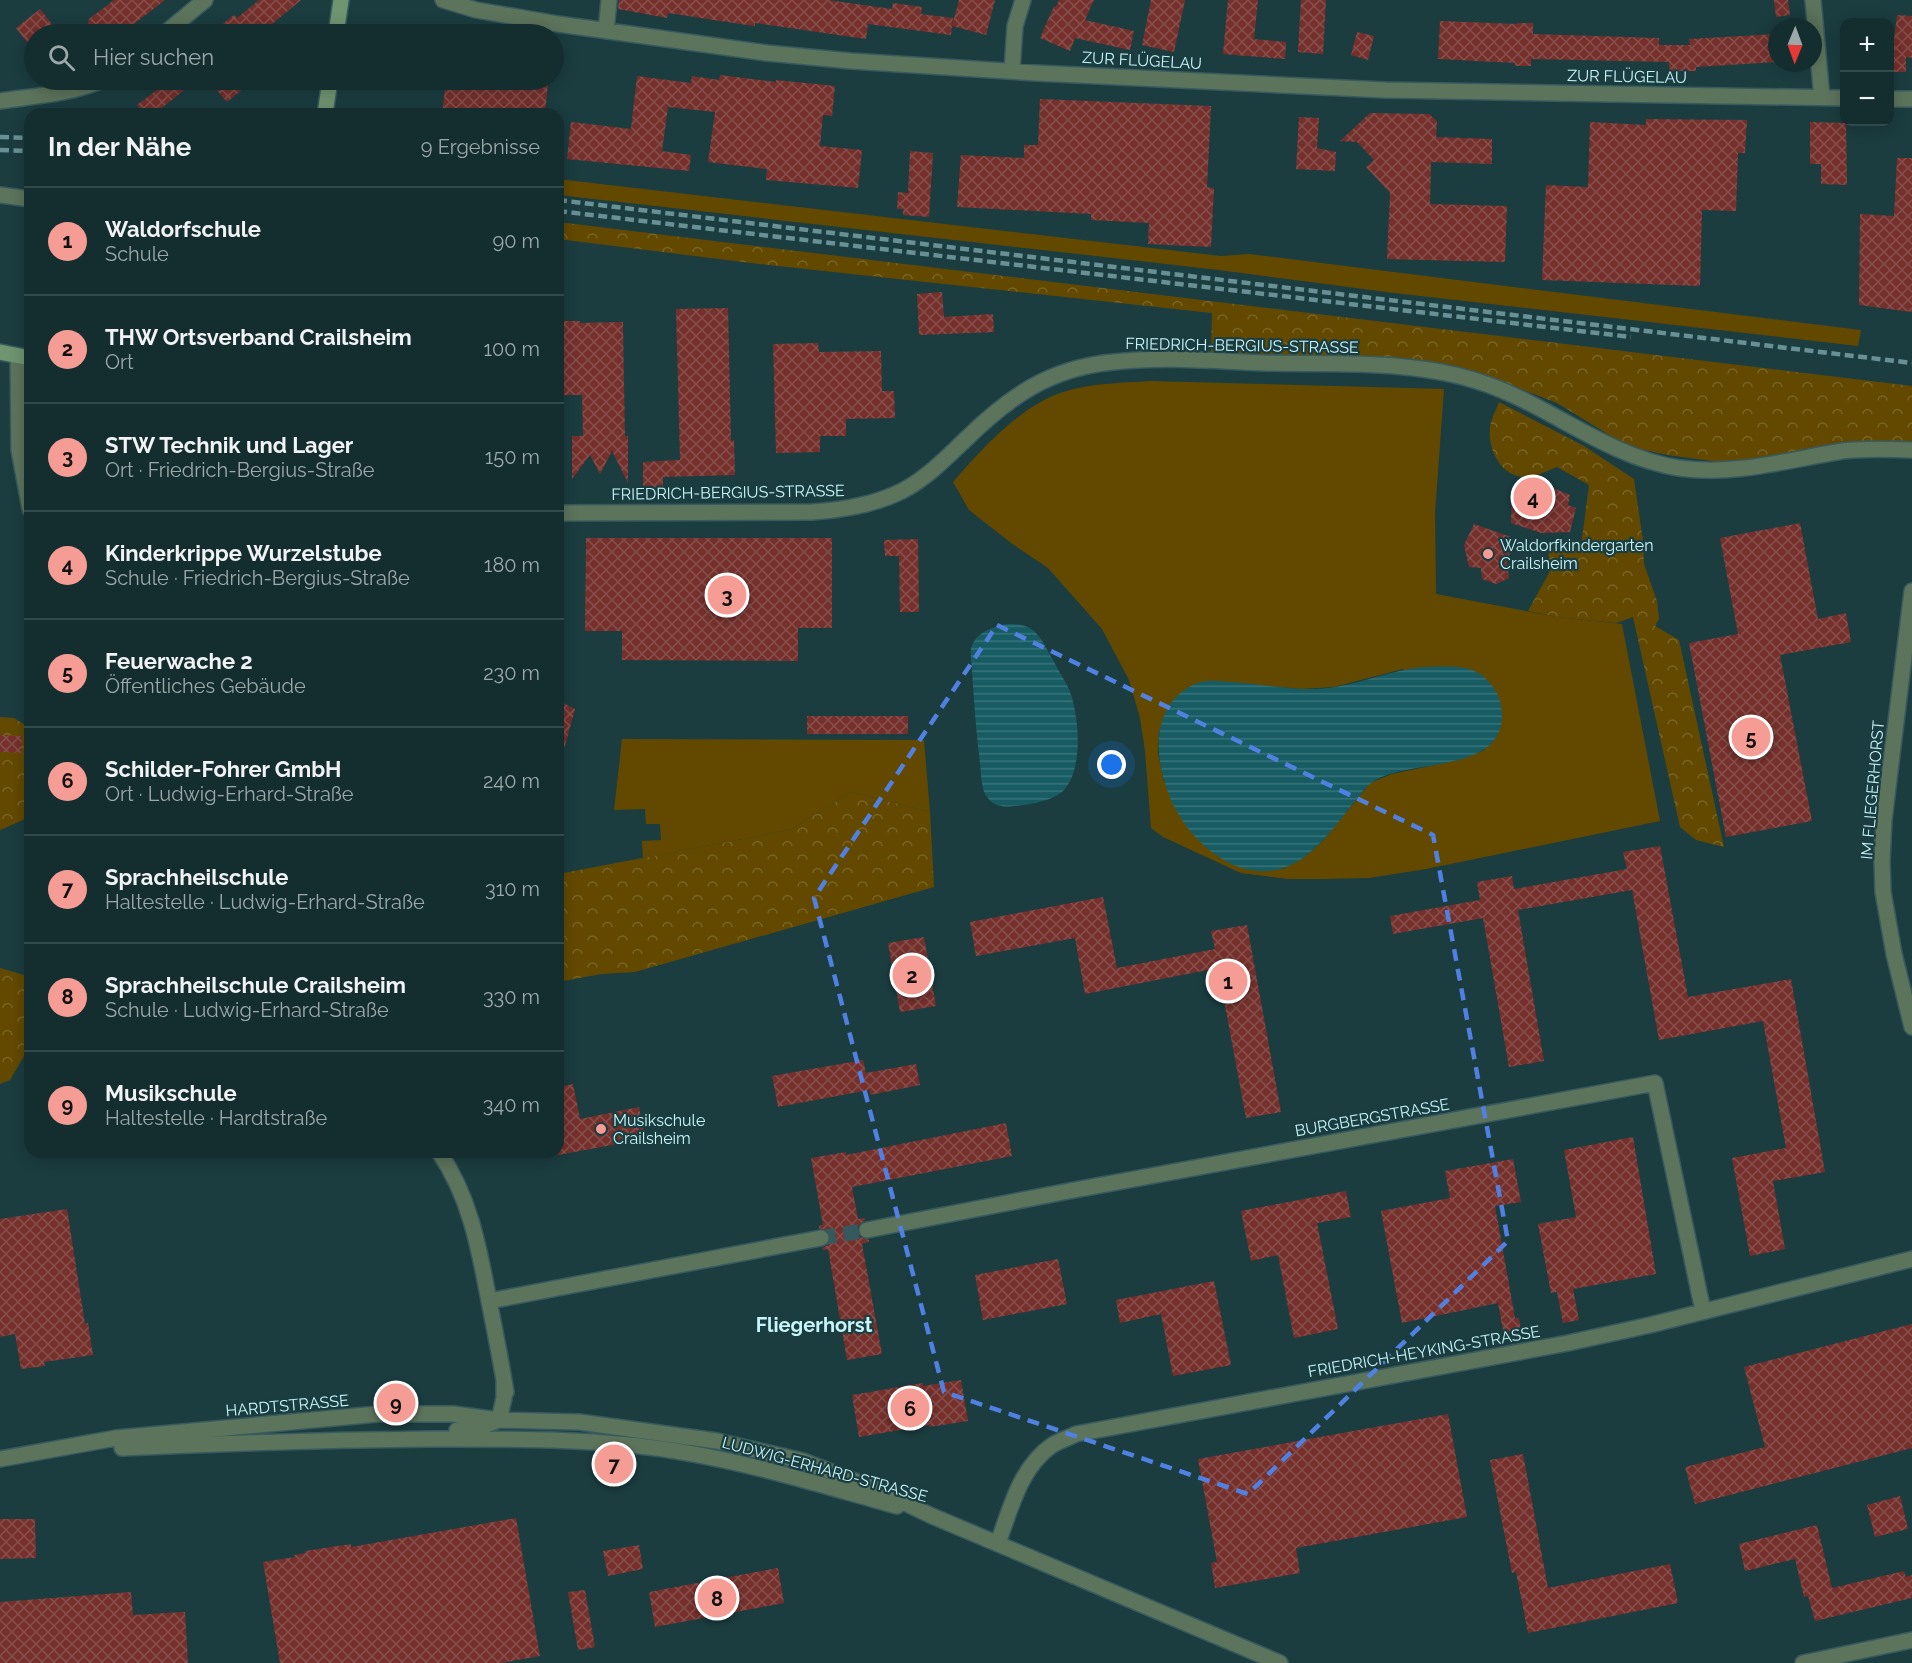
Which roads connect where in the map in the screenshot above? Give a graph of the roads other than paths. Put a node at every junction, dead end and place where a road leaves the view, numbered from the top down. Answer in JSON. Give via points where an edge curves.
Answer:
{"nodes":[{"id":1,"x":205,"y":0,"type":"edge"},
{"id":2,"x":340,"y":0,"type":"edge"},
{"id":3,"x":443,"y":0,"type":"edge"},
{"id":4,"x":609,"y":0,"type":"edge"},
{"id":5,"x":1023,"y":0,"type":"edge"},
{"id":6,"x":1813,"y":0,"type":"edge"},
{"id":7,"x":176,"y":24,"type":"edge"},
{"id":8,"x":337,"y":24,"type":"edge"},
{"id":9,"x":563,"y":24,"type":"edge"},
{"id":10,"x":564,"y":24,"type":"edge"},
{"id":11,"x":606,"y":31,"type":"junction"},
{"id":12,"x":1012,"y":71,"type":"junction"},
{"id":13,"x":71,"y":90,"type":"edge"},
{"id":14,"x":329,"y":90,"type":"edge"},
{"id":15,"x":1822,"y":98,"type":"junction"},
{"id":16,"x":1840,"y":98,"type":"edge"},
{"id":17,"x":1894,"y":99,"type":"edge"},
{"id":18,"x":1912,"y":99,"type":"edge"},
{"id":19,"x":0,"y":102,"type":"edge"},
{"id":20,"x":326,"y":108,"type":"edge"},
{"id":21,"x":0,"y":195,"type":"edge"},
{"id":22,"x":24,"y":198,"type":"edge"},
{"id":23,"x":0,"y":352,"type":"edge"},
{"id":24,"x":24,"y":357,"type":"edge"},
{"id":25,"x":1912,"y":450,"type":"edge"},
{"id":26,"x":24,"y":477,"type":"edge"},
{"id":27,"x":564,"y":513,"type":"edge"},
{"id":28,"x":1912,"y":591,"type":"edge"},
{"id":29,"x":1912,"y":1027,"type":"edge"},
{"id":30,"x":442,"y":1158,"type":"edge"},
{"id":31,"x":867,"y":1230,"type":"tunnel mouth"},
{"id":32,"x":821,"y":1238,"type":"tunnel mouth"},
{"id":33,"x":1912,"y":1259,"type":"edge"},
{"id":34,"x":489,"y":1301,"type":"junction"},
{"id":35,"x":1703,"y":1311,"type":"junction"},
{"id":36,"x":505,"y":1420,"type":"junction"},
{"id":37,"x":514,"y":1439,"type":"junction"},
{"id":38,"x":209,"y":1444,"type":"junction"},
{"id":39,"x":78,"y":1447,"type":"junction"},
{"id":40,"x":0,"y":1459,"type":"edge"},
{"id":41,"x":932,"y":1516,"type":"junction"},
{"id":42,"x":998,"y":1543,"type":"junction"},
{"id":43,"x":1912,"y":1640,"type":"edge"},
{"id":44,"x":1860,"y":1657,"type":"edge"},
{"id":45,"x":1280,"y":1663,"type":"edge"},
{"id":46,"x":1803,"y":1663,"type":"edge"}],
"edges":[{"from":1,"to":7,"type":"street"},
{"from":2,"to":8,"type":"main road"},
{"from":3,"to":9,"type":"street","name":"ZUR FLÜGELAU","via":[[476,10]]},
{"from":4,"to":11,"type":"street"},
{"from":5,"to":12,"type":"street","via":[[1015,26]]},
{"from":6,"to":15,"type":"street"},
{"from":10,"to":11,"type":"street","name":"ZUR FLÜGELAU"},
{"from":11,"to":12,"type":"street","name":"ZUR FLÜGELAU","via":[[767,53]]},
{"from":12,"to":15,"type":"street","name":"ZUR FLÜGELAU","via":[[1384,90]]},
{"from":13,"to":19,"type":"street"},
{"from":14,"to":20,"type":"main road"},
{"from":15,"to":16,"type":"street","name":"ZUR FLÜGELAU"},
{"from":17,"to":18,"type":"street"},
{"from":21,"to":22,"type":"street"},
{"from":23,"to":24,"type":"main road"},
{"from":24,"to":26,"type":"street","via":[[19,450]]},
{"from":25,"to":27,"type":"street","name":"FRIEDRICH-BERGIUS-STRASSE","via":[[1844,451],[1715,470],[1679,468],[1621,451],[1535,405],[1488,384],[1453,374],[1388,366],[1114,361],[1078,367],[1017,395],[931,473],[904,490],[861,506],[812,512]]},
{"from":28,"to":29,"type":"street","name":"IM FLIEGERHORST","via":[[1882,860],[1883,892],[1894,954]]},
{"from":30,"to":34,"type":"street","via":[[471,1218]]},
{"from":31,"to":35,"type":"street","name":"BURGBERGSTRASSE","via":[[1655,1083]]},
{"from":32,"to":34,"type":"street"},
{"from":33,"to":35,"type":"street","name":"FRIEDRICH-HEYKING-STRASSE"},
{"from":34,"to":36,"type":"street","via":[[504,1383]]},
{"from":35,"to":42,"type":"street","name":"FRIEDRICH-HEYKING-STRASSE","via":[[1569,1343],[1076,1434],[1038,1457],[1017,1492]]},
{"from":36,"to":37,"type":"street"},
{"from":36,"to":38,"type":"street","name":"HARDTSTRASSE","via":[[475,1430],[317,1432]]},
{"from":36,"to":39,"type":"street","name":"HARDTSTRASSE","via":[[453,1414],[378,1414],[116,1438]]},
{"from":36,"to":41,"type":"street","name":"LUDWIG-ERHARD-STRASSE","via":[[579,1422],[717,1441],[803,1461]]},
{"from":37,"to":38,"type":"street","name":"HARDTSTRASSE"},
{"from":37,"to":41,"type":"street","name":"LUDWIG-ERHARD-STRASSE","via":[[626,1444],[677,1451],[800,1478]]},
{"from":38,"to":39,"type":"street","name":"HARDTSTRASSE"},
{"from":39,"to":40,"type":"street","name":"HARDTSTRASSE"},
{"from":41,"to":42,"type":"street","name":"LUDWIG-ERHARD-STRASSE"},
{"from":42,"to":45,"type":"street","name":"LUDWIG-ERHARD-STRASSE"},
{"from":43,"to":44,"type":"street"},
{"from":44,"to":46,"type":"street"}]}
